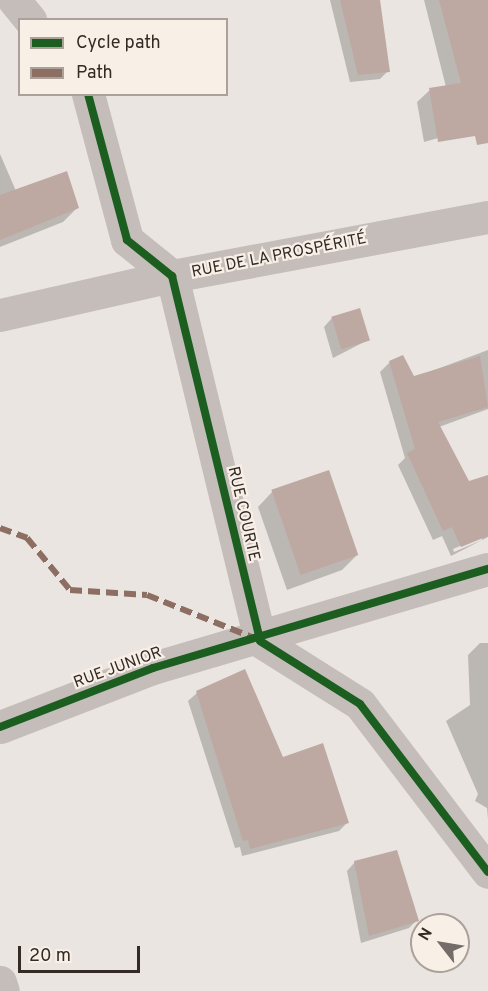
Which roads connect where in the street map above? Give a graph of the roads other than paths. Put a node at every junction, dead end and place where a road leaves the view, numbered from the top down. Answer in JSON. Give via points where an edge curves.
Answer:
{"nodes":[{"id":1,"x":14,"y":0,"type":"edge"},
{"id":2,"x":28,"y":18,"type":"edge"},
{"id":3,"x":89,"y":96,"type":"edge"},
{"id":4,"x":488,"y":217,"type":"edge"},
{"id":5,"x":172,"y":276,"type":"junction"},
{"id":6,"x":0,"y":315,"type":"edge"},
{"id":7,"x":488,"y":569,"type":"edge"},
{"id":8,"x":260,"y":641,"type":"junction"},
{"id":9,"x":0,"y":727,"type":"edge"},
{"id":10,"x":488,"y":872,"type":"edge"},
{"id":11,"x":0,"y":982,"type":"edge"},
{"id":12,"x":3,"y":991,"type":"edge"}],
"edges":[{"from":1,"to":2,"type":"street"},
{"from":3,"to":5,"type":"street","via":[[127,240]]},
{"from":4,"to":5,"type":"street","name":"RUE DE LA PROSPÉRITÉ"},
{"from":5,"to":6,"type":"street","name":"RUE DE LA PROSPÉRITÉ"},
{"from":5,"to":8,"type":"street","name":"RUE COURTE"},
{"from":7,"to":8,"type":"street","name":"RUE JUNIOR"},
{"from":8,"to":9,"type":"street","name":"RUE JUNIOR","via":[[153,668]]},
{"from":8,"to":10,"type":"street","via":[[360,704]]},
{"from":11,"to":12,"type":"street"}]}
